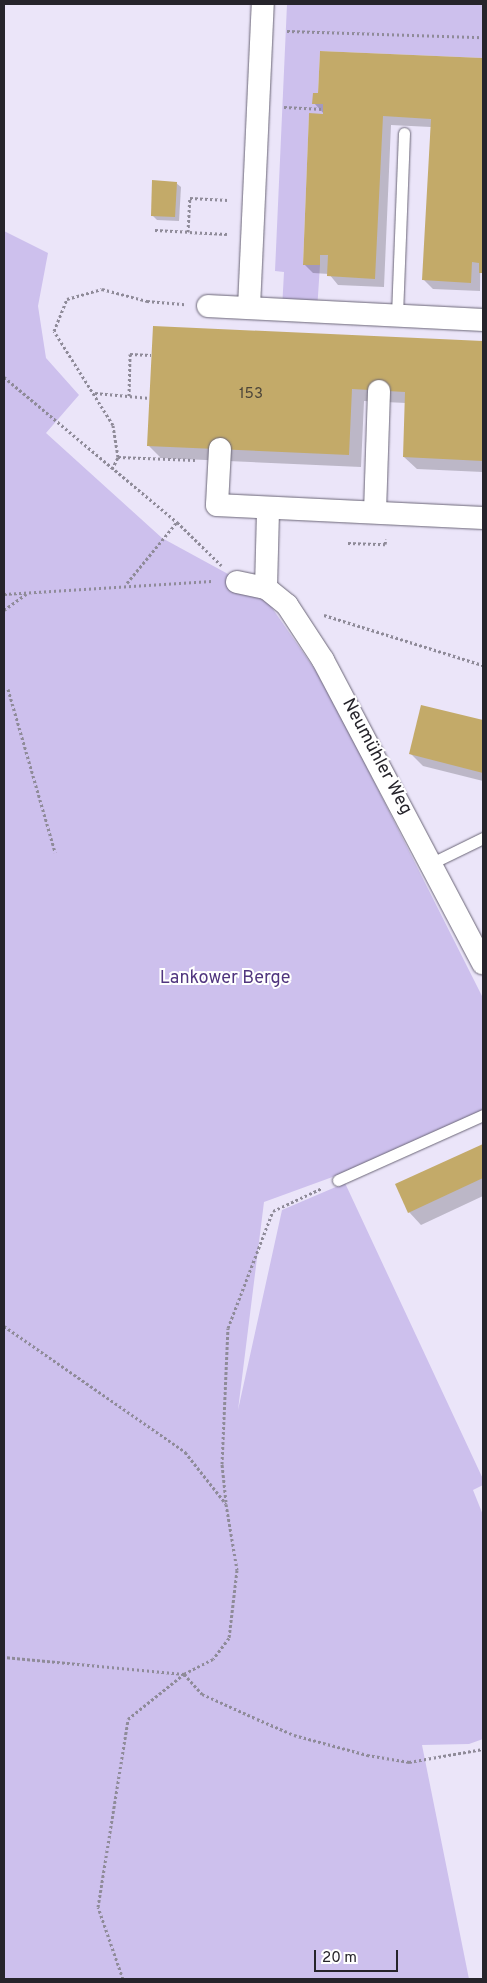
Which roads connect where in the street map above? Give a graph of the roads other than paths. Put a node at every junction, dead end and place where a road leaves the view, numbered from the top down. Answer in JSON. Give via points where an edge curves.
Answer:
{"nodes":[{"id":1,"x":263,"y":4,"type":"edge"},
{"id":2,"x":404,"y":133,"type":"dead end"},
{"id":3,"x":208,"y":306,"type":"road end"},
{"id":4,"x":249,"y":307,"type":"junction"},
{"id":5,"x":397,"y":315,"type":"junction"},
{"id":6,"x":483,"y":320,"type":"edge"},
{"id":7,"x":379,"y":391,"type":"dead end"},
{"id":8,"x":220,"y":455,"type":"road end"},
{"id":9,"x":268,"y":509,"type":"junction"},
{"id":10,"x":375,"y":512,"type":"junction"},
{"id":11,"x":483,"y":518,"type":"edge"},
{"id":12,"x":237,"y":582,"type":"road end"},
{"id":13,"x":266,"y":588,"type":"junction"},
{"id":14,"x":483,"y":838,"type":"edge"},
{"id":15,"x":432,"y":863,"type":"junction"},
{"id":16,"x":483,"y":963,"type":"edge"},
{"id":17,"x":483,"y":1115,"type":"edge"},
{"id":18,"x":338,"y":1180,"type":"road end"}],
"edges":[{"from":1,"to":4,"type":"street"},
{"from":2,"to":5,"type":"lane"},
{"from":3,"to":4,"type":"street"},
{"from":4,"to":5,"type":"street"},
{"from":5,"to":6,"type":"street"},
{"from":7,"to":10,"type":"street"},
{"from":8,"to":9,"type":"street","via":[[217,505]]},
{"from":9,"to":10,"type":"street"},
{"from":9,"to":13,"type":"street"},
{"from":10,"to":11,"type":"street"},
{"from":12,"to":13,"type":"street","name":"Neumühler Weg"},
{"from":13,"to":15,"type":"street","name":"Neumühler Weg","via":[[287,605],[337,685]]},
{"from":14,"to":15,"type":"lane"},
{"from":15,"to":16,"type":"street","name":"Neumühler Weg"},
{"from":17,"to":18,"type":"lane"}]}
